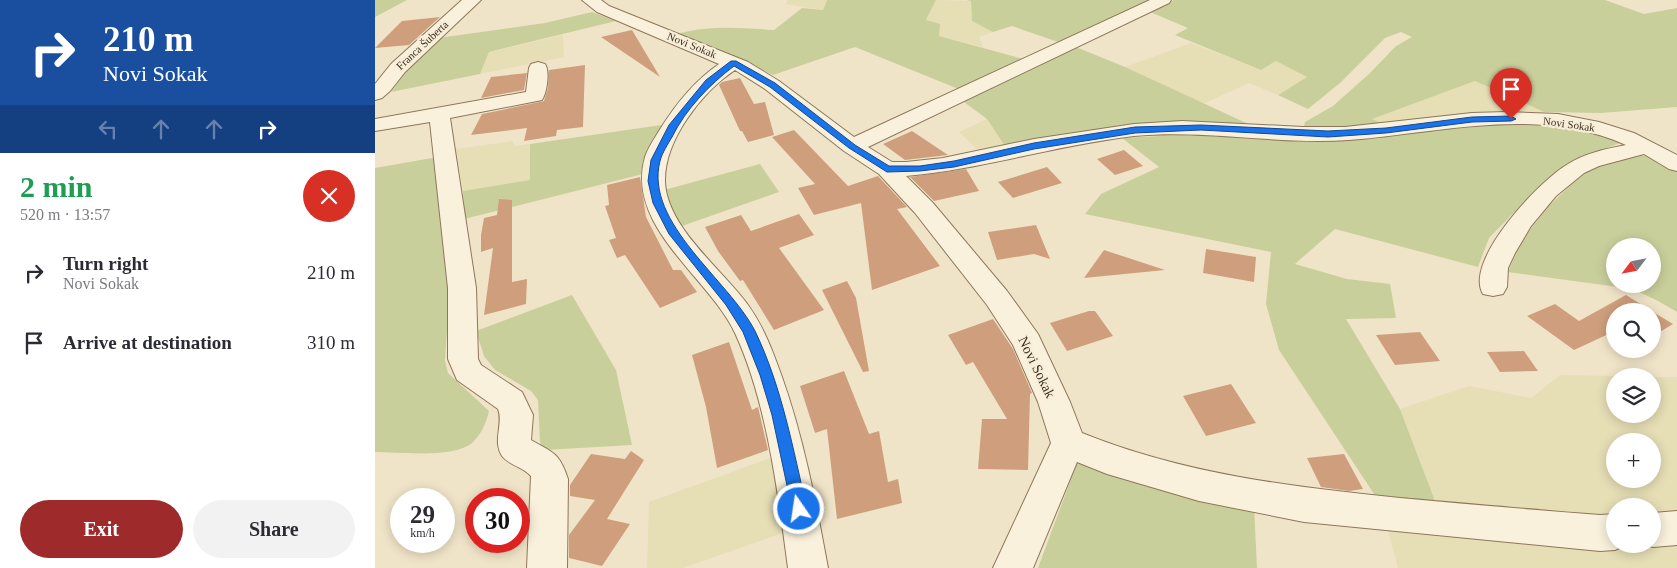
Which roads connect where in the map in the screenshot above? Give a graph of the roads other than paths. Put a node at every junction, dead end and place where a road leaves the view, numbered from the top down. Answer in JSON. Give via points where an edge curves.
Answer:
{"nodes":[{"id":1,"x":473,"y":0,"type":"edge"},
{"id":2,"x":590,"y":0,"type":"edge"},
{"id":3,"x":1163,"y":0,"type":"edge"},
{"id":4,"x":733,"y":63,"type":"junction"},
{"id":5,"x":538,"y":68,"type":"dead end"},
{"id":6,"x":375,"y":94,"type":"edge"},
{"id":7,"x":433,"y":114,"type":"junction"},
{"id":8,"x":375,"y":125,"type":"edge"},
{"id":9,"x":852,"y":146,"type":"junction"},
{"id":10,"x":1647,"y":147,"type":"junction"},
{"id":11,"x":1677,"y":164,"type":"edge"},
{"id":12,"x":887,"y":169,"type":"junction"},
{"id":13,"x":1493,"y":287,"type":"dead end"},
{"id":14,"x":1069,"y":442,"type":"junction"},
{"id":15,"x":1677,"y":528,"type":"edge"},
{"id":16,"x":1661,"y":529,"type":"edge"},
{"id":17,"x":1606,"y":533,"type":"edge"},
{"id":18,"x":547,"y":568,"type":"edge"},
{"id":19,"x":808,"y":568,"type":"edge"},
{"id":20,"x":1013,"y":568,"type":"edge"}],
"edges":[{"from":1,"to":6,"type":"street","name":"Franca Šuberta","via":[[398,68]]},
{"from":2,"to":4,"type":"street","name":"Novi Sokak","via":[[603,9]]},
{"from":3,"to":9,"type":"street"},
{"from":4,"to":9,"type":"street","name":"Novi Sokak","via":[[772,85]]},
{"from":4,"to":19,"type":"street","via":[[708,82],[673,125],[655,160],[653,181],[659,203],[674,234],[730,302],[749,331],[779,415]]},
{"from":5,"to":7,"type":"street","via":[[535,96]]},
{"from":7,"to":8,"type":"street"},
{"from":7,"to":18,"type":"street","via":[[442,122],[462,288],[463,359],[469,372],[511,401],[517,414],[515,447],[541,461],[548,469]]},
{"from":9,"to":12,"type":"street","name":"Novi Sokak"},
{"from":10,"to":11,"type":"street","name":"Novi Sokak"},
{"from":10,"to":12,"type":"street","name":"Novi Sokak","via":[[1608,131],[1581,125],[1497,118],[1328,134],[1201,128],[1135,130],[1034,146],[954,164]]},
{"from":10,"to":13,"type":"street","via":[[1591,161],[1557,182],[1519,225],[1495,269]]},
{"from":12,"to":14,"type":"street","name":"Novi Sokak","via":[[924,208],[991,291],[1027,342]]},
{"from":14,"to":17,"type":"street","via":[[1107,459],[1199,485],[1304,505]]},
{"from":14,"to":20,"type":"street"},
{"from":15,"to":16,"type":"street"}]}
